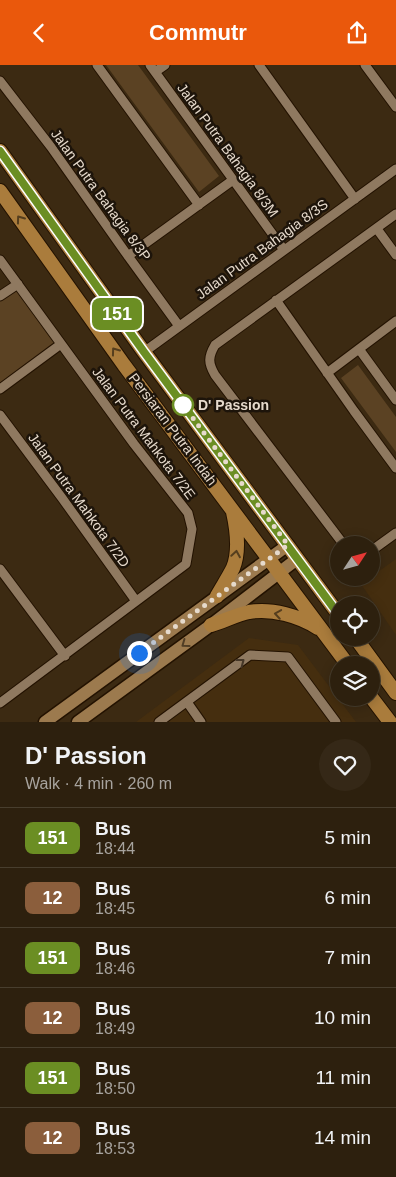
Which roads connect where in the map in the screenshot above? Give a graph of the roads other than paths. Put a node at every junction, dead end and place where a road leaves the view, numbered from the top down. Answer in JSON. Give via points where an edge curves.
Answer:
{"nodes":[{"id":1,"x":97,"y":65,"type":"edge"},
{"id":2,"x":165,"y":65,"type":"edge"},
{"id":3,"x":259,"y":65,"type":"edge"},
{"id":4,"x":366,"y":65,"type":"edge"},
{"id":5,"x":152,"y":69,"type":"edge"},
{"id":6,"x":0,"y":81,"type":"edge"},
{"id":7,"x":396,"y":107,"type":"edge"},
{"id":8,"x":0,"y":151,"type":"edge"},
{"id":9,"x":395,"y":171,"type":"edge"},
{"id":10,"x":233,"y":180,"type":"junction"},
{"id":11,"x":0,"y":191,"type":"edge"},
{"id":12,"x":355,"y":199,"type":"junction"},
{"id":13,"x":199,"y":205,"type":"junction"},
{"id":14,"x":396,"y":214,"type":"edge"},
{"id":15,"x":377,"y":229,"type":"junction"},
{"id":16,"x":284,"y":250,"type":"junction"},
{"id":17,"x":396,"y":255,"type":"edge"},
{"id":18,"x":128,"y":256,"type":"junction"},
{"id":19,"x":0,"y":260,"type":"edge"},
{"id":20,"x":18,"y":283,"type":"junction"},
{"id":21,"x":0,"y":296,"type":"edge"},
{"id":22,"x":276,"y":300,"type":"junction"},
{"id":23,"x":396,"y":321,"type":"edge"},
{"id":24,"x":179,"y":326,"type":"junction"},
{"id":25,"x":61,"y":344,"type":"junction"},
{"id":26,"x":359,"y":349,"type":"junction"},
{"id":27,"x":144,"y":352,"type":"junction"},
{"id":28,"x":328,"y":373,"type":"junction"},
{"id":29,"x":0,"y":389,"type":"edge"},
{"id":30,"x":396,"y":400,"type":"edge"},
{"id":31,"x":0,"y":415,"type":"edge"},
{"id":32,"x":396,"y":468,"type":"edge"},
{"id":33,"x":231,"y":507,"type":"junction"},
{"id":34,"x":396,"y":533,"type":"edge"},
{"id":35,"x":337,"y":536,"type":"edge"},
{"id":36,"x":288,"y":545,"type":"junction"},
{"id":37,"x":380,"y":545,"type":"edge"},
{"id":38,"x":269,"y":558,"type":"junction"},
{"id":39,"x":297,"y":559,"type":"junction"},
{"id":40,"x":0,"y":569,"type":"edge"},
{"id":41,"x":280,"y":573,"type":"junction"},
{"id":42,"x":216,"y":596,"type":"junction"},
{"id":43,"x":136,"y":601,"type":"junction"},
{"id":44,"x":330,"y":603,"type":"edge"},
{"id":45,"x":211,"y":625,"type":"junction"},
{"id":46,"x":323,"y":631,"type":"junction"},
{"id":47,"x":362,"y":646,"type":"edge"},
{"id":48,"x":65,"y":656,"type":"junction"},
{"id":49,"x":341,"y":656,"type":"edge"},
{"id":50,"x":396,"y":693,"type":"edge"},
{"id":51,"x":77,"y":698,"type":"junction"},
{"id":52,"x":187,"y":702,"type":"junction"},
{"id":53,"x":0,"y":703,"type":"edge"},
{"id":54,"x":378,"y":706,"type":"edge"},
{"id":55,"x":81,"y":721,"type":"edge"},
{"id":56,"x":45,"y":722,"type":"edge"},
{"id":57,"x":55,"y":722,"type":"edge"},
{"id":58,"x":159,"y":722,"type":"edge"},
{"id":59,"x":201,"y":722,"type":"edge"},
{"id":60,"x":336,"y":722,"type":"edge"},
{"id":61,"x":390,"y":722,"type":"edge"}],
"edges":[{"from":1,"to":13,"type":"street"},
{"from":2,"to":5,"type":"street"},
{"from":3,"to":12,"type":"street"},
{"from":4,"to":7,"type":"street"},
{"from":5,"to":10,"type":"street","name":"Jalan Putra Bahagia 8/3M"},
{"from":6,"to":18,"type":"street","name":"Jalan Putra Bahagia 8/3P"},
{"from":8,"to":27,"type":"main road","name":"Persiaran Putra Indah"},
{"from":9,"to":12,"type":"street","name":"Jalan Putra Bahagia 8/3S"},
{"from":10,"to":13,"type":"street"},
{"from":10,"to":16,"type":"street","name":"Jalan Putra Bahagia 8/3M"},
{"from":33,"to":11,"type":"main road","name":"Persiaran Putra Indah","one_way":true,"via":[[124,365]]},
{"from":12,"to":16,"type":"street","name":"Jalan Putra Bahagia 8/3S"},
{"from":13,"to":18,"type":"street"},
{"from":14,"to":15,"type":"street"},
{"from":15,"to":17,"type":"street"},
{"from":15,"to":22,"type":"street"},
{"from":16,"to":24,"type":"street","name":"Jalan Putra Bahagia 8/3S"},
{"from":18,"to":24,"type":"street","name":"Jalan Putra Bahagia 8/3P"},
{"from":19,"to":20,"type":"street","name":"Jalan Putra Mahkota 7/2E"},
{"from":20,"to":21,"type":"street"},
{"from":20,"to":25,"type":"street","name":"Jalan Putra Mahkota 7/2E"},
{"from":22,"to":28,"type":"street"},
{"from":22,"to":35,"type":"street","via":[[215,345],[210,367]]},
{"from":23,"to":26,"type":"street"},
{"from":24,"to":27,"type":"street","name":"Jalan Putra Bahagia 8/3S"},
{"from":25,"to":29,"type":"street"},
{"from":25,"to":43,"type":"street","name":"Jalan Putra Mahkota 7/2E","via":[[188,513],[192,529],[186,564]]},
{"from":26,"to":28,"type":"street"},
{"from":26,"to":30,"type":"street"},
{"from":27,"to":36,"type":"main road","name":"Persiaran Putra Indah"},
{"from":28,"to":32,"type":"street"},
{"from":31,"to":43,"type":"street","name":"Jalan Putra Mahkota 7/2D"},
{"from":33,"to":38,"type":"main road","name":"Persiaran Putra Indah"},
{"from":42,"to":33,"type":"main road","one_way":true,"via":[[233,567],[236,555],[236,525]]},
{"from":34,"to":37,"type":"street"},
{"from":36,"to":38,"type":"street"},
{"from":36,"to":39,"type":"main road","name":"Persiaran Putra Indah"},
{"from":38,"to":41,"type":"main road","name":"Persiaran Putra Indah"},
{"from":38,"to":42,"type":"street"},
{"from":39,"to":41,"type":"street"},
{"from":39,"to":44,"type":"main road","name":"Persiaran Putra Indah"},
{"from":40,"to":48,"type":"street"},
{"from":41,"to":45,"type":"street"},
{"from":41,"to":46,"type":"main road","name":"Persiaran Putra Indah"},
{"from":42,"to":51,"type":"street"},
{"from":43,"to":48,"type":"street","name":"Jalan Putra Mahkota 7/2E"},
{"from":46,"to":45,"type":"main road","one_way":true,"via":[[289,615],[268,612],[250,612]]},
{"from":45,"to":55,"type":"street","one_way":true},
{"from":46,"to":49,"type":"main road","name":"Persiaran Putra Indah"},
{"from":47,"to":50,"type":"main road"},
{"from":48,"to":53,"type":"street","name":"Jalan Putra Mahkota 7/2E"},
{"from":51,"to":56,"type":"street"},
{"from":51,"to":57,"type":"street","via":[[68,712]]},
{"from":52,"to":58,"type":"street"},
{"from":52,"to":59,"type":"street"},
{"from":52,"to":60,"type":"street","one_way":true,"via":[[250,655],[288,657]]},
{"from":54,"to":61,"type":"main road"}]}
